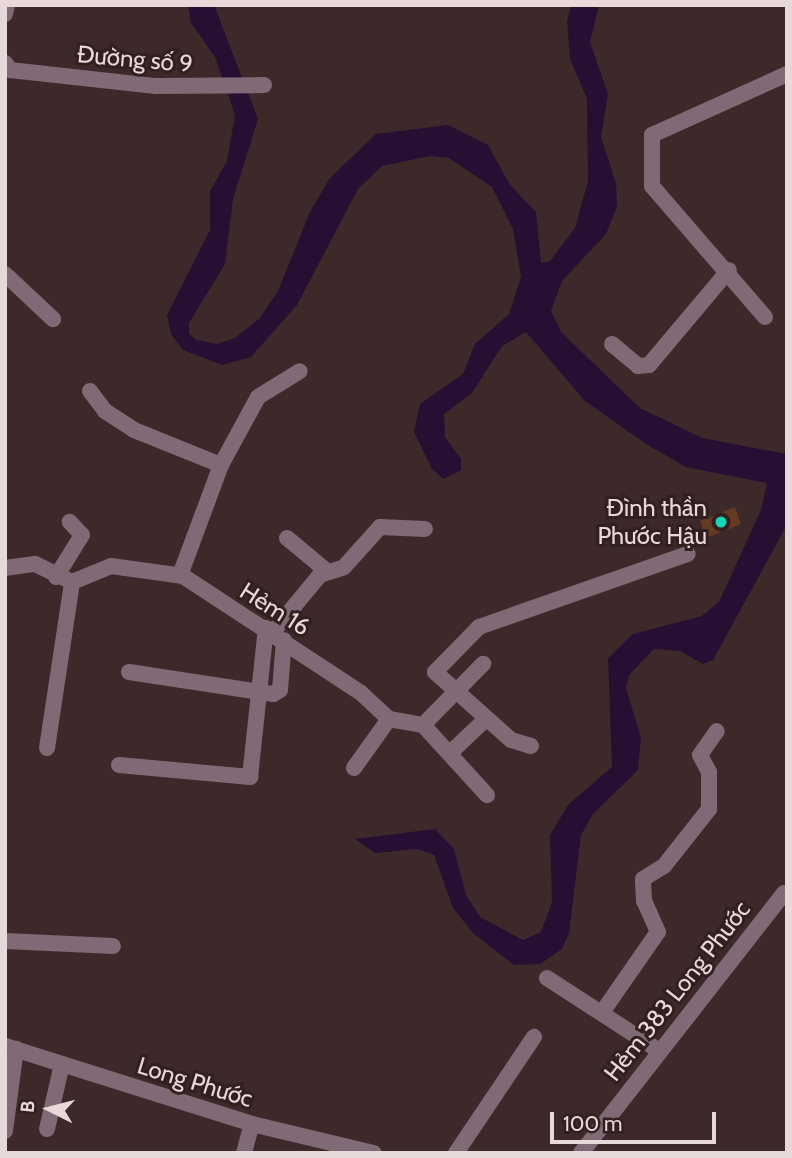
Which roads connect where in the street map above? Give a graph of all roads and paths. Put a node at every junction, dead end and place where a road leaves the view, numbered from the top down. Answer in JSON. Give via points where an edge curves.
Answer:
{"nodes":[{"id":1,"x":7,"y":5,"type":"edge"},
{"id":2,"x":5,"y":14,"type":"edge"},
{"id":3,"x":5,"y":63,"type":"edge"},
{"id":4,"x":787,"y":74,"type":"edge"},
{"id":5,"x":259,"y":85,"type":"dead end"},
{"id":6,"x":729,"y":270,"type":"junction"},
{"id":7,"x":5,"y":274,"type":"edge"},
{"id":8,"x":765,"y":317,"type":"dead end"},
{"id":9,"x":53,"y":319,"type":"dead end"},
{"id":10,"x":612,"y":344,"type":"dead end"},
{"id":11,"x":300,"y":372,"type":"dead end"},
{"id":12,"x":90,"y":391,"type":"dead end"},
{"id":13,"x":220,"y":465,"type":"junction"},
{"id":14,"x":70,"y":522,"type":"dead end"},
{"id":15,"x":425,"y":529,"type":"dead end"},
{"id":16,"x":287,"y":538,"type":"dead end"},
{"id":17,"x":688,"y":554,"type":"dead end"},
{"id":18,"x":5,"y":568,"type":"edge"},
{"id":19,"x":328,"y":572,"type":"junction"},
{"id":20,"x":180,"y":575,"type":"junction"},
{"id":21,"x":56,"y":577,"type":"junction"},
{"id":22,"x":72,"y":582,"type":"junction"},
{"id":23,"x":274,"y":634,"type":"junction"},
{"id":24,"x":484,"y":664,"type":"dead end"},
{"id":25,"x":129,"y":672,"type":"dead end"},
{"id":26,"x":455,"y":692,"type":"junction"},
{"id":27,"x":256,"y":694,"type":"junction"},
{"id":28,"x":389,"y":719,"type":"junction"},
{"id":29,"x":485,"y":720,"type":"junction"},
{"id":30,"x":423,"y":725,"type":"junction"},
{"id":31,"x":717,"y":731,"type":"dead end"},
{"id":32,"x":531,"y":746,"type":"dead end"},
{"id":33,"x":47,"y":748,"type":"dead end"},
{"id":34,"x":451,"y":752,"type":"junction"},
{"id":35,"x":119,"y":765,"type":"dead end"},
{"id":36,"x":354,"y":768,"type":"dead end"},
{"id":37,"x":487,"y":795,"type":"dead end"},
{"id":38,"x":784,"y":893,"type":"dead end"},
{"id":39,"x":5,"y":941,"type":"edge"},
{"id":40,"x":113,"y":946,"type":"dead end"},
{"id":41,"x":547,"y":978,"type":"dead end"},
{"id":42,"x":603,"y":1011,"type":"junction"},
{"id":43,"x":534,"y":1037,"type":"dead end"},
{"id":44,"x":10,"y":1047,"type":"edge"},
{"id":45,"x":657,"y":1050,"type":"junction"},
{"id":46,"x":62,"y":1064,"type":"junction"},
{"id":47,"x":252,"y":1124,"type":"junction"},
{"id":48,"x":47,"y":1129,"type":"dead end"},
{"id":49,"x":5,"y":1131,"type":"edge"},
{"id":50,"x":244,"y":1153,"type":"edge"},
{"id":51,"x":374,"y":1153,"type":"edge"},
{"id":52,"x":456,"y":1153,"type":"edge"},
{"id":53,"x":581,"y":1153,"type":"edge"}],
"edges":[{"from":1,"to":2,"type":"street"},
{"from":3,"to":5,"type":"street","name":"Đường số 9","via":[[10,70],[210,88]]},
{"from":4,"to":6,"type":"street","via":[[652,135],[652,186]]},
{"from":6,"to":8,"type":"street"},
{"from":6,"to":10,"type":"street","via":[[649,365],[638,366]]},
{"from":7,"to":9,"type":"street"},
{"from":11,"to":13,"type":"street","via":[[258,397]]},
{"from":12,"to":13,"type":"street","via":[[105,411],[134,430]]},
{"from":13,"to":20,"type":"street"},
{"from":14,"to":21,"type":"street","via":[[82,535]]},
{"from":15,"to":19,"type":"street","via":[[380,527],[344,567]]},
{"from":16,"to":19,"type":"street"},
{"from":17,"to":26,"type":"street","via":[[479,627],[435,672]]},
{"from":18,"to":21,"type":"street","via":[[35,564]]},
{"from":19,"to":23,"type":"street","via":[[320,575]]},
{"from":20,"to":22,"type":"street","name":"Hẻm 16","via":[[111,566]]},
{"from":20,"to":23,"type":"street","name":"Hẻm 16"},
{"from":21,"to":22,"type":"street"},
{"from":22,"to":33,"type":"street"},
{"from":23,"to":27,"type":"street"},
{"from":23,"to":27,"type":"street","via":[[280,690]]},
{"from":23,"to":28,"type":"street","name":"Hẻm 16","via":[[362,693]]},
{"from":24,"to":26,"type":"street"},
{"from":25,"to":27,"type":"street"},
{"from":26,"to":29,"type":"street"},
{"from":26,"to":30,"type":"street"},
{"from":27,"to":35,"type":"street","via":[[254,770],[244,780]]},
{"from":28,"to":30,"type":"street"},
{"from":28,"to":36,"type":"street"},
{"from":29,"to":32,"type":"street","via":[[510,740]]},
{"from":29,"to":34,"type":"street"},
{"from":30,"to":34,"type":"street"},
{"from":31,"to":42,"type":"street","via":[[701,755],[709,772],[709,809],[664,866],[643,879],[644,901],[658,932]]},
{"from":34,"to":37,"type":"street"},
{"from":38,"to":45,"type":"street","name":"Hẻm 383 Long Phước"},
{"from":39,"to":40,"type":"street"},
{"from":41,"to":42,"type":"street"},
{"from":42,"to":45,"type":"street"},
{"from":43,"to":52,"type":"street"},
{"from":44,"to":46,"type":"street","name":"Long Phước"},
{"from":44,"to":49,"type":"street"},
{"from":45,"to":53,"type":"street","name":"Hẻm 383 Long Phước"},
{"from":46,"to":47,"type":"street","name":"Long Phước"},
{"from":46,"to":48,"type":"street"},
{"from":47,"to":50,"type":"street"},
{"from":47,"to":51,"type":"street","name":"Long Phước"}]}
